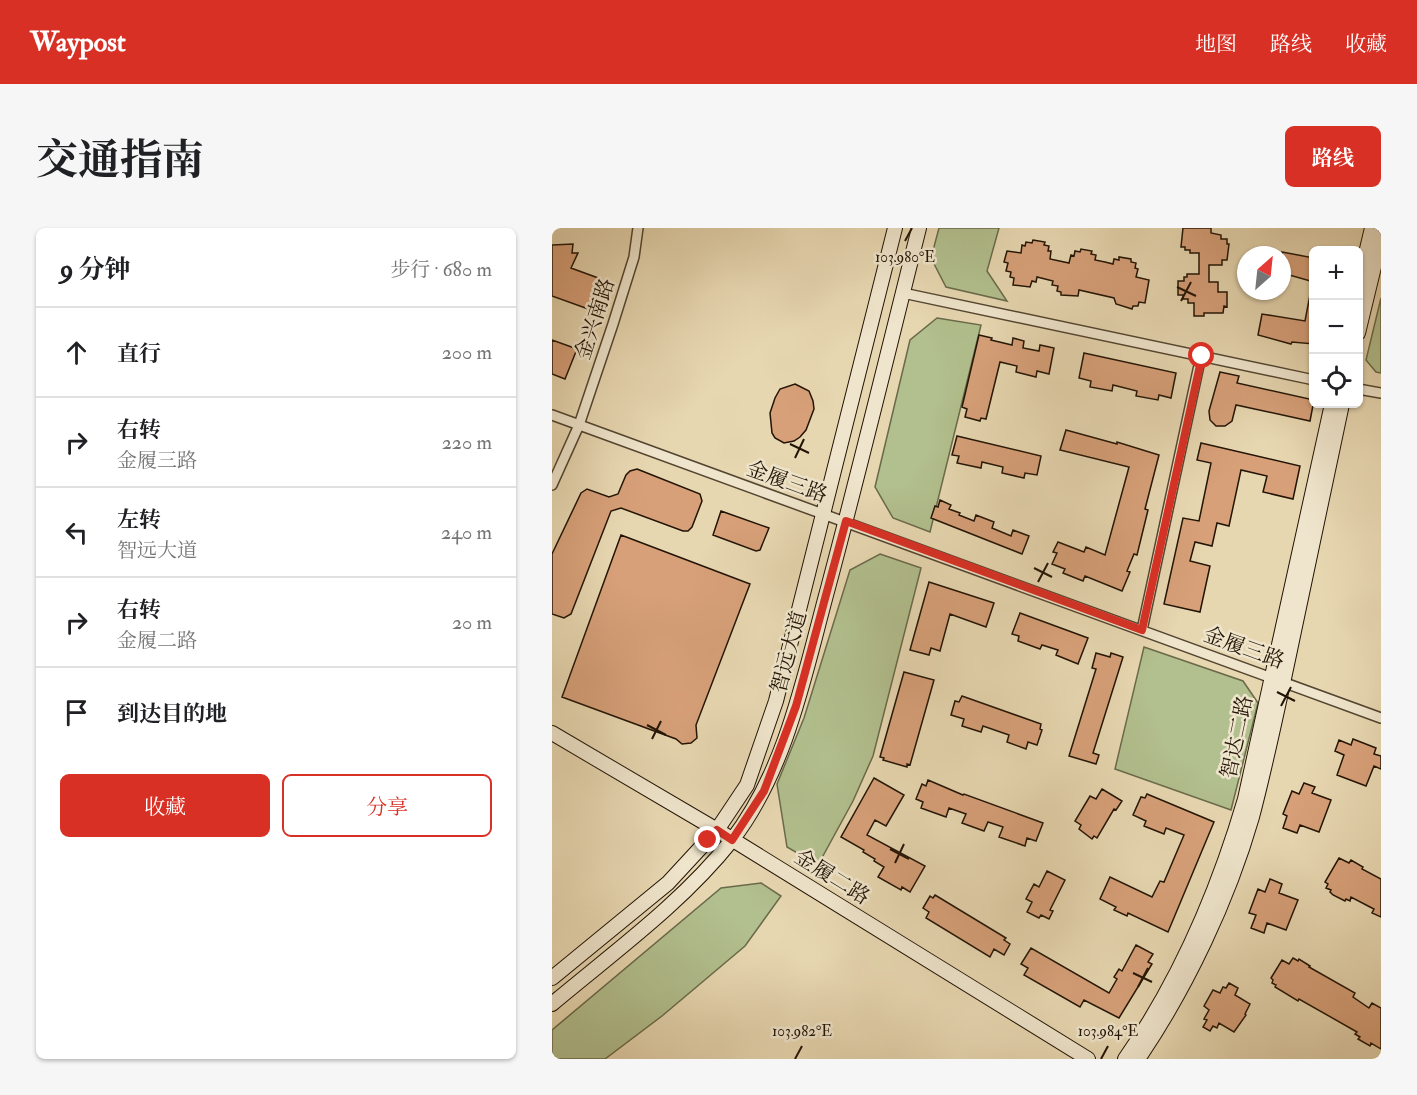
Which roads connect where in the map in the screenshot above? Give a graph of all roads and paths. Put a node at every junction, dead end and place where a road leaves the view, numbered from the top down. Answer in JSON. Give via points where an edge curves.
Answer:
{"nodes":[{"id":1,"x":638,"y":228,"type":"edge"},
{"id":2,"x":895,"y":228,"type":"edge"},
{"id":3,"x":919,"y":228,"type":"edge"},
{"id":4,"x":1372,"y":228,"type":"edge"},
{"id":5,"x":1381,"y":238,"type":"edge"},
{"id":6,"x":1363,"y":269,"type":"edge"},
{"id":7,"x":903,"y":294,"type":"junction"},
{"id":8,"x":1363,"y":316,"type":"edge"},
{"id":9,"x":1202,"y":356,"type":"junction"},
{"id":10,"x":1309,"y":379,"type":"edge"},
{"id":11,"x":1363,"y":390,"type":"edge"},
{"id":12,"x":1381,"y":393,"type":"edge"},
{"id":13,"x":1331,"y":408,"type":"edge"},
{"id":14,"x":1341,"y":408,"type":"edge"},
{"id":15,"x":552,"y":415,"type":"edge"},
{"id":16,"x":579,"y":425,"type":"junction"},
{"id":17,"x":552,"y":485,"type":"edge"},
{"id":18,"x":824,"y":514,"type":"junction"},
{"id":19,"x":846,"y":521,"type":"junction"},
{"id":20,"x":1142,"y":630,"type":"junction"},
{"id":21,"x":1277,"y":679,"type":"junction"},
{"id":22,"x":1381,"y":718,"type":"edge"},
{"id":23,"x":552,"y":733,"type":"edge"},
{"id":24,"x":717,"y":830,"type":"junction"},
{"id":25,"x":732,"y":840,"type":"junction"},
{"id":26,"x":552,"y":978,"type":"edge"},
{"id":27,"x":552,"y":1004,"type":"edge"},
{"id":28,"x":1088,"y":1059,"type":"edge"},
{"id":29,"x":1125,"y":1059,"type":"edge"},
{"id":30,"x":1138,"y":1059,"type":"edge"}],
"edges":[{"from":1,"to":16,"type":"street","name":"金兴南路","via":[[634,257]]},
{"from":2,"to":18,"type":"street","name":"智远大道"},
{"from":3,"to":7,"type":"street","name":"智远大道"},
{"from":4,"to":6,"type":"street"},
{"from":5,"to":8,"type":"street"},
{"from":7,"to":9,"type":"street"},
{"from":7,"to":19,"type":"street","name":"智远大道"},
{"from":9,"to":10,"type":"street"},
{"from":9,"to":20,"type":"street"},
{"from":11,"to":12,"type":"street"},
{"from":13,"to":21,"type":"street","name":"智达二路"},
{"from":14,"to":21,"type":"street","name":"智达二路"},
{"from":15,"to":16,"type":"street","name":"金履三路"},
{"from":16,"to":17,"type":"street","name":"金兴南路"},
{"from":16,"to":18,"type":"street","name":"金履三路"},
{"from":18,"to":19,"type":"street","name":"金履三路"},
{"from":18,"to":24,"type":"street","name":"智远大道","via":[[776,701],[747,785]]},
{"from":19,"to":20,"type":"street","name":"金履三路"},
{"from":19,"to":25,"type":"street","name":"智远大道","via":[[796,706],[764,791]]},
{"from":20,"to":21,"type":"street","name":"金履三路"},
{"from":21,"to":22,"type":"street","name":"金履三路"},
{"from":21,"to":29,"type":"street","name":"智达二路","via":[[1245,799],[1210,902],[1144,1031]]},
{"from":21,"to":30,"type":"street","name":"智达二路","via":[[1251,818],[1226,892],[1161,1025]]},
{"from":23,"to":24,"type":"street","name":"金履二路"},
{"from":24,"to":25,"type":"street","name":"金履二路"},
{"from":24,"to":26,"type":"street","name":"智远大道","via":[[668,883]]},
{"from":25,"to":27,"type":"street","name":"智远大道","via":[[684,893]]},
{"from":25,"to":28,"type":"street","name":"金履二路"}]}
